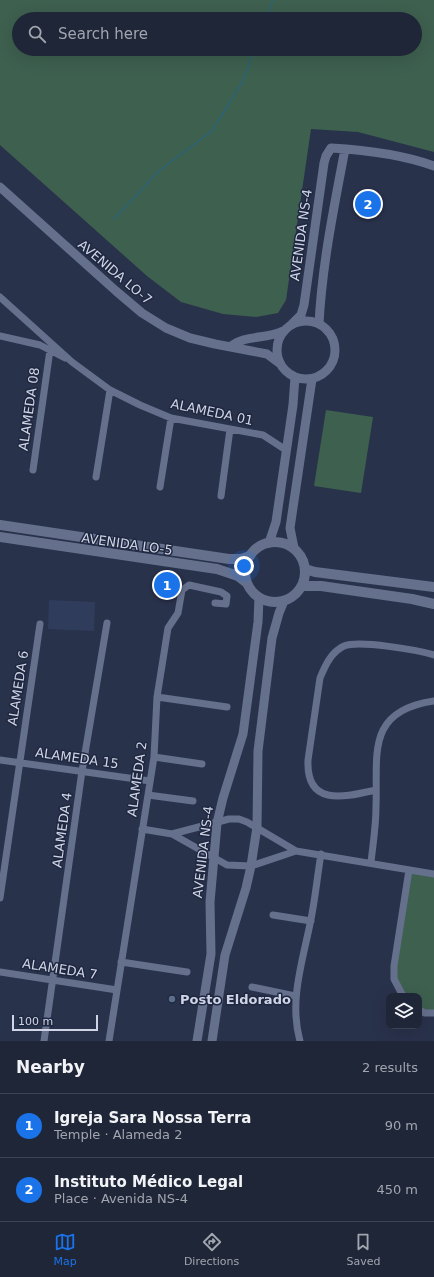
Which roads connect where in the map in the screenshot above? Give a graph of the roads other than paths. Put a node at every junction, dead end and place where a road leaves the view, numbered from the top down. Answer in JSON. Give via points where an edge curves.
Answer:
{"nodes":[{"id":1,"x":345,"y":149,"type":"junction"},
{"id":2,"x":434,"y":166,"type":"edge"},
{"id":3,"x":0,"y":187,"type":"edge"},
{"id":4,"x":1,"y":300,"type":"edge"},
{"id":5,"x":292,"y":324,"type":"junction"},
{"id":6,"x":319,"y":324,"type":"junction"},
{"id":7,"x":284,"y":330,"type":"junction"},
{"id":8,"x":0,"y":336,"type":"edge"},
{"id":9,"x":230,"y":347,"type":"junction"},
{"id":10,"x":50,"y":350,"type":"junction"},
{"id":11,"x":72,"y":362,"type":"junction"},
{"id":12,"x":279,"y":363,"type":"junction"},
{"id":13,"x":295,"y":377,"type":"junction"},
{"id":14,"x":312,"y":379,"type":"junction"},
{"id":15,"x":110,"y":390,"type":"junction"},
{"id":16,"x":171,"y":418,"type":"junction"},
{"id":17,"x":230,"y":429,"type":"junction"},
{"id":18,"x":286,"y":450,"type":"junction"},
{"id":19,"x":33,"y":470,"type":"dead end"},
{"id":20,"x":96,"y":477,"type":"dead end"},
{"id":21,"x":160,"y":487,"type":"dead end"},
{"id":22,"x":221,"y":496,"type":"dead end"},
{"id":23,"x":0,"y":525,"type":"edge"},
{"id":24,"x":0,"y":537,"type":"edge"},
{"id":25,"x":269,"y":543,"type":"junction"},
{"id":26,"x":294,"y":548,"type":"junction"},
{"id":27,"x":250,"y":556,"type":"junction"},
{"id":28,"x":305,"y":569,"type":"junction"},
{"id":29,"x":247,"y":584,"type":"junction"},
{"id":30,"x":302,"y":586,"type":"junction"},
{"id":31,"x":434,"y":587,"type":"edge"},
{"id":32,"x":259,"y":597,"type":"junction"},
{"id":33,"x":284,"y":601,"type":"junction"},
{"id":34,"x":215,"y":603,"type":"dead end"},
{"id":35,"x":434,"y":604,"type":"edge"},
{"id":36,"x":107,"y":623,"type":"dead end"},
{"id":37,"x":40,"y":624,"type":"dead end"},
{"id":38,"x":434,"y":655,"type":"edge"},
{"id":39,"x":157,"y":697,"type":"junction"},
{"id":40,"x":434,"y":701,"type":"edge"},
{"id":41,"x":226,"y":707,"type":"dead end"},
{"id":42,"x":154,"y":757,"type":"junction"},
{"id":43,"x":0,"y":760,"type":"edge"},
{"id":44,"x":19,"y":762,"type":"junction"},
{"id":45,"x":202,"y":764,"type":"dead end"},
{"id":46,"x":82,"y":771,"type":"junction"},
{"id":47,"x":150,"y":780,"type":"junction"},
{"id":48,"x":376,"y":790,"type":"junction"},
{"id":49,"x":148,"y":795,"type":"junction"},
{"id":50,"x":193,"y":801,"type":"dead end"},
{"id":51,"x":217,"y":823,"type":"junction"},
{"id":52,"x":257,"y":827,"type":"junction"},
{"id":53,"x":142,"y":829,"type":"junction"},
{"id":54,"x":172,"y":834,"type":"junction"},
{"id":55,"x":296,"y":851,"type":"junction"},
{"id":56,"x":321,"y":854,"type":"junction"},
{"id":57,"x":213,"y":859,"type":"junction"},
{"id":58,"x":371,"y":862,"type":"junction"},
{"id":59,"x":251,"y":866,"type":"junction"},
{"id":60,"x":409,"y":870,"type":"junction"},
{"id":61,"x":434,"y":874,"type":"edge"},
{"id":62,"x":0,"y":898,"type":"edge"},
{"id":63,"x":273,"y":915,"type":"dead end"},
{"id":64,"x":310,"y":921,"type":"junction"},
{"id":65,"x":121,"y":962,"type":"junction"},
{"id":66,"x":0,"y":972,"type":"edge"},
{"id":67,"x":187,"y":972,"type":"dead end"},
{"id":68,"x":53,"y":981,"type":"junction"},
{"id":69,"x":252,"y":987,"type":"dead end"},
{"id":70,"x":117,"y":990,"type":"junction"},
{"id":71,"x":401,"y":993,"type":"edge"},
{"id":72,"x":296,"y":996,"type":"junction"},
{"id":73,"x":422,"y":1011,"type":"edge"},
{"id":74,"x":434,"y":1013,"type":"edge"},
{"id":75,"x":44,"y":1041,"type":"edge"},
{"id":76,"x":109,"y":1041,"type":"edge"},
{"id":77,"x":197,"y":1041,"type":"edge"},
{"id":78,"x":212,"y":1041,"type":"edge"},
{"id":79,"x":300,"y":1041,"type":"edge"}],
"edges":[{"from":1,"to":2,"type":"street","via":[[401,156]]},
{"from":1,"to":5,"type":"street","name":"AVENIDA NS-4","via":[[331,148],[326,156],[304,305],[301,314]]},
{"from":1,"to":6,"type":"street","via":[[324,269]]},
{"from":3,"to":9,"type":"street","name":"AVENIDA LO-7","via":[[142,313],[166,328],[190,338]]},
{"from":4,"to":11,"type":"street","name":"ALAMEDA 01"},
{"from":5,"to":6,"type":"street"},
{"from":5,"to":7,"type":"street"},
{"from":6,"to":14,"type":"street","via":[[332,337],[335,354],[327,370]]},
{"from":7,"to":9,"type":"street","via":[[265,338],[242,339]]},
{"from":7,"to":12,"type":"street","via":[[277,346]]},
{"from":8,"to":10,"type":"street","via":[[26,341]]},
{"from":9,"to":12,"type":"street","name":"AVENIDA LO-7","via":[[267,354]]},
{"from":10,"to":11,"type":"street"},
{"from":10,"to":19,"type":"street","name":"ALAMEDA 08"},
{"from":11,"to":15,"type":"street","name":"ALAMEDA 01"},
{"from":12,"to":13,"type":"street"},
{"from":13,"to":14,"type":"street"},
{"from":13,"to":18,"type":"street"},
{"from":14,"to":26,"type":"street","via":[[290,528]]},
{"from":15,"to":16,"type":"street","name":"ALAMEDA 01"},
{"from":15,"to":20,"type":"street"},
{"from":16,"to":17,"type":"street","name":"ALAMEDA 01"},
{"from":16,"to":21,"type":"street"},
{"from":17,"to":18,"type":"street","name":"ALAMEDA 01","via":[[263,435]]},
{"from":17,"to":22,"type":"street"},
{"from":18,"to":25,"type":"street","via":[[276,522]]},
{"from":23,"to":27,"type":"main road","name":"AVENIDA LO-5","via":[[229,559]]},
{"from":24,"to":29,"type":"main road","name":"AVENIDA LO-5","via":[[217,569],[238,576]]},
{"from":25,"to":26,"type":"main road","via":[[282,542]]},
{"from":25,"to":27,"type":"main road","via":[[258,547]]},
{"from":26,"to":28,"type":"main road","via":[[303,560]]},
{"from":27,"to":29,"type":"main road","via":[[245,574]]},
{"from":28,"to":30,"type":"main road"},
{"from":28,"to":31,"type":"main road"},
{"from":29,"to":32,"type":"main road"},
{"from":30,"to":33,"type":"main road"},
{"from":30,"to":35,"type":"main road"},
{"from":32,"to":33,"type":"main road","via":[[271,602]]},
{"from":32,"to":51,"type":"street","name":"AVENIDA NS-4","via":[[243,734]]},
{"from":33,"to":52,"type":"street","via":[[272,638],[258,751]]},
{"from":34,"to":39,"type":"street","name":"ALAMEDA 2","via":[[226,604],[227,596],[189,585],[182,590],[178,613],[168,628]]},
{"from":36,"to":46,"type":"street","name":"ALAMEDA 4"},
{"from":37,"to":44,"type":"street","name":"ALAMEDA 6"},
{"from":38,"to":48,"type":"street","via":[[358,645],[345,646],[337,650],[325,665],[320,678],[308,760],[312,785],[317,791],[328,795],[357,794]]},
{"from":39,"to":41,"type":"street"},
{"from":39,"to":42,"type":"street","name":"ALAMEDA 2"},
{"from":40,"to":48,"type":"street","via":[[406,707],[391,718],[377,744]]},
{"from":42,"to":45,"type":"street"},
{"from":42,"to":47,"type":"street","name":"ALAMEDA 2"},
{"from":43,"to":44,"type":"street","name":"ALAMEDA 15"},
{"from":44,"to":46,"type":"street","name":"ALAMEDA 15"},
{"from":44,"to":62,"type":"street","name":"ALAMEDA 6"},
{"from":46,"to":47,"type":"street","name":"ALAMEDA 15"},
{"from":46,"to":68,"type":"street","name":"ALAMEDA 4"},
{"from":47,"to":49,"type":"street","name":"ALAMEDA 2"},
{"from":48,"to":58,"type":"street"},
{"from":49,"to":50,"type":"street"},
{"from":49,"to":53,"type":"street","name":"ALAMEDA 2"},
{"from":51,"to":52,"type":"street","via":[[239,819]]},
{"from":51,"to":54,"type":"street"},
{"from":51,"to":57,"type":"street","name":"AVENIDA NS-4"},
{"from":52,"to":55,"type":"street"},
{"from":52,"to":59,"type":"street"},
{"from":53,"to":54,"type":"street"},
{"from":53,"to":65,"type":"street","name":"ALAMEDA 2"},
{"from":54,"to":57,"type":"street"},
{"from":55,"to":56,"type":"street"},
{"from":55,"to":59,"type":"street"},
{"from":56,"to":58,"type":"street"},
{"from":56,"to":64,"type":"street"},
{"from":57,"to":59,"type":"street","via":[[227,865]]},
{"from":57,"to":77,"type":"street","name":"AVENIDA NS-4","via":[[210,902],[211,954]]},
{"from":58,"to":60,"type":"street"},
{"from":59,"to":78,"type":"street","via":[[225,955]]},
{"from":60,"to":61,"type":"street"},
{"from":60,"to":71,"type":"street","via":[[394,966],[394,979]]},
{"from":63,"to":64,"type":"street"},
{"from":64,"to":72,"type":"street"},
{"from":65,"to":67,"type":"street"},
{"from":65,"to":70,"type":"street","name":"ALAMEDA 2"},
{"from":66,"to":68,"type":"street","name":"ALAMEDA 7"},
{"from":68,"to":70,"type":"street","name":"ALAMEDA 7"},
{"from":68,"to":75,"type":"street","name":"ALAMEDA 4"},
{"from":69,"to":72,"type":"street"},
{"from":70,"to":76,"type":"street","name":"ALAMEDA 2"},
{"from":72,"to":79,"type":"street","via":[[294,1015]]},
{"from":73,"to":74,"type":"street"}]}
